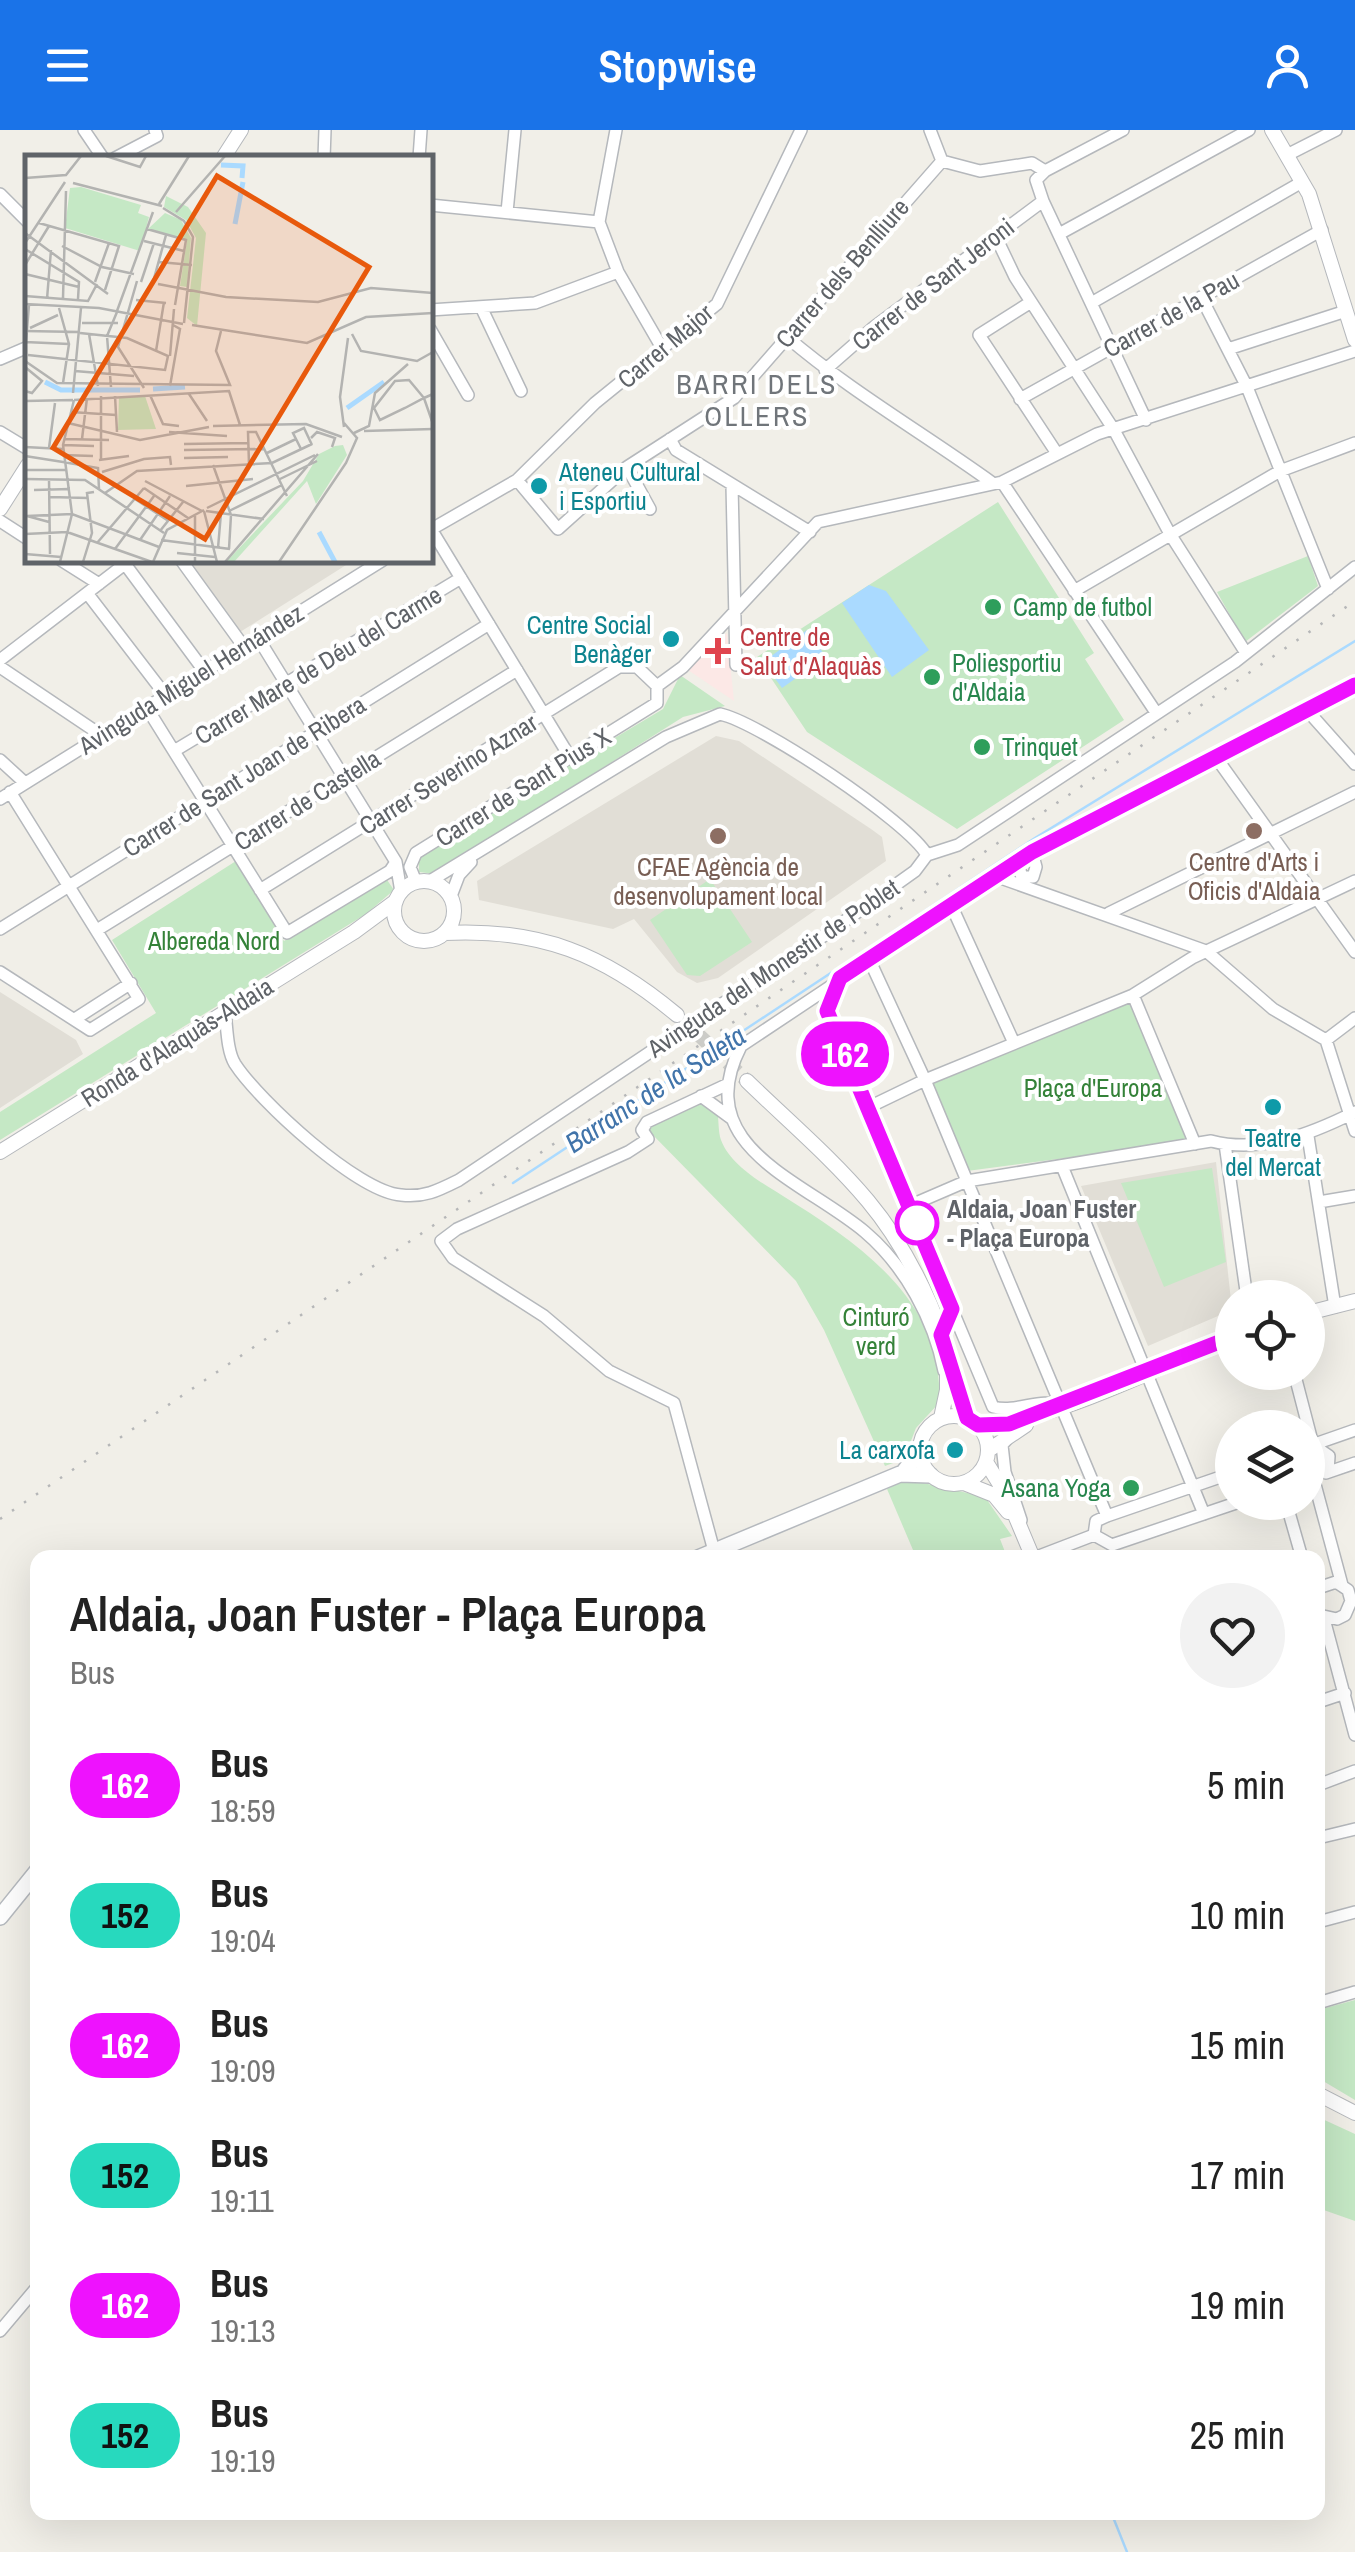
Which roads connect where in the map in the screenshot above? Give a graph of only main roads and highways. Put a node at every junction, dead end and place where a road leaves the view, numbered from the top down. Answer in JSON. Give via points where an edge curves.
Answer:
{"nodes":[{"id":1,"x":920,"y":1452,"type":"road end"},
{"id":2,"x":903,"y":1473,"type":"junction"},
{"id":3,"x":930,"y":1474,"type":"road end"},
{"id":4,"x":716,"y":1550,"type":"edge"},
{"id":5,"x":30,"y":1880,"type":"edge"},
{"id":6,"x":0,"y":1917,"type":"edge"}],
"edges":[{"from":1,"to":2,"type":"main road"},
{"from":2,"to":3,"type":"main road"},
{"from":2,"to":4,"type":"main road"},
{"from":5,"to":6,"type":"main road"}]}
